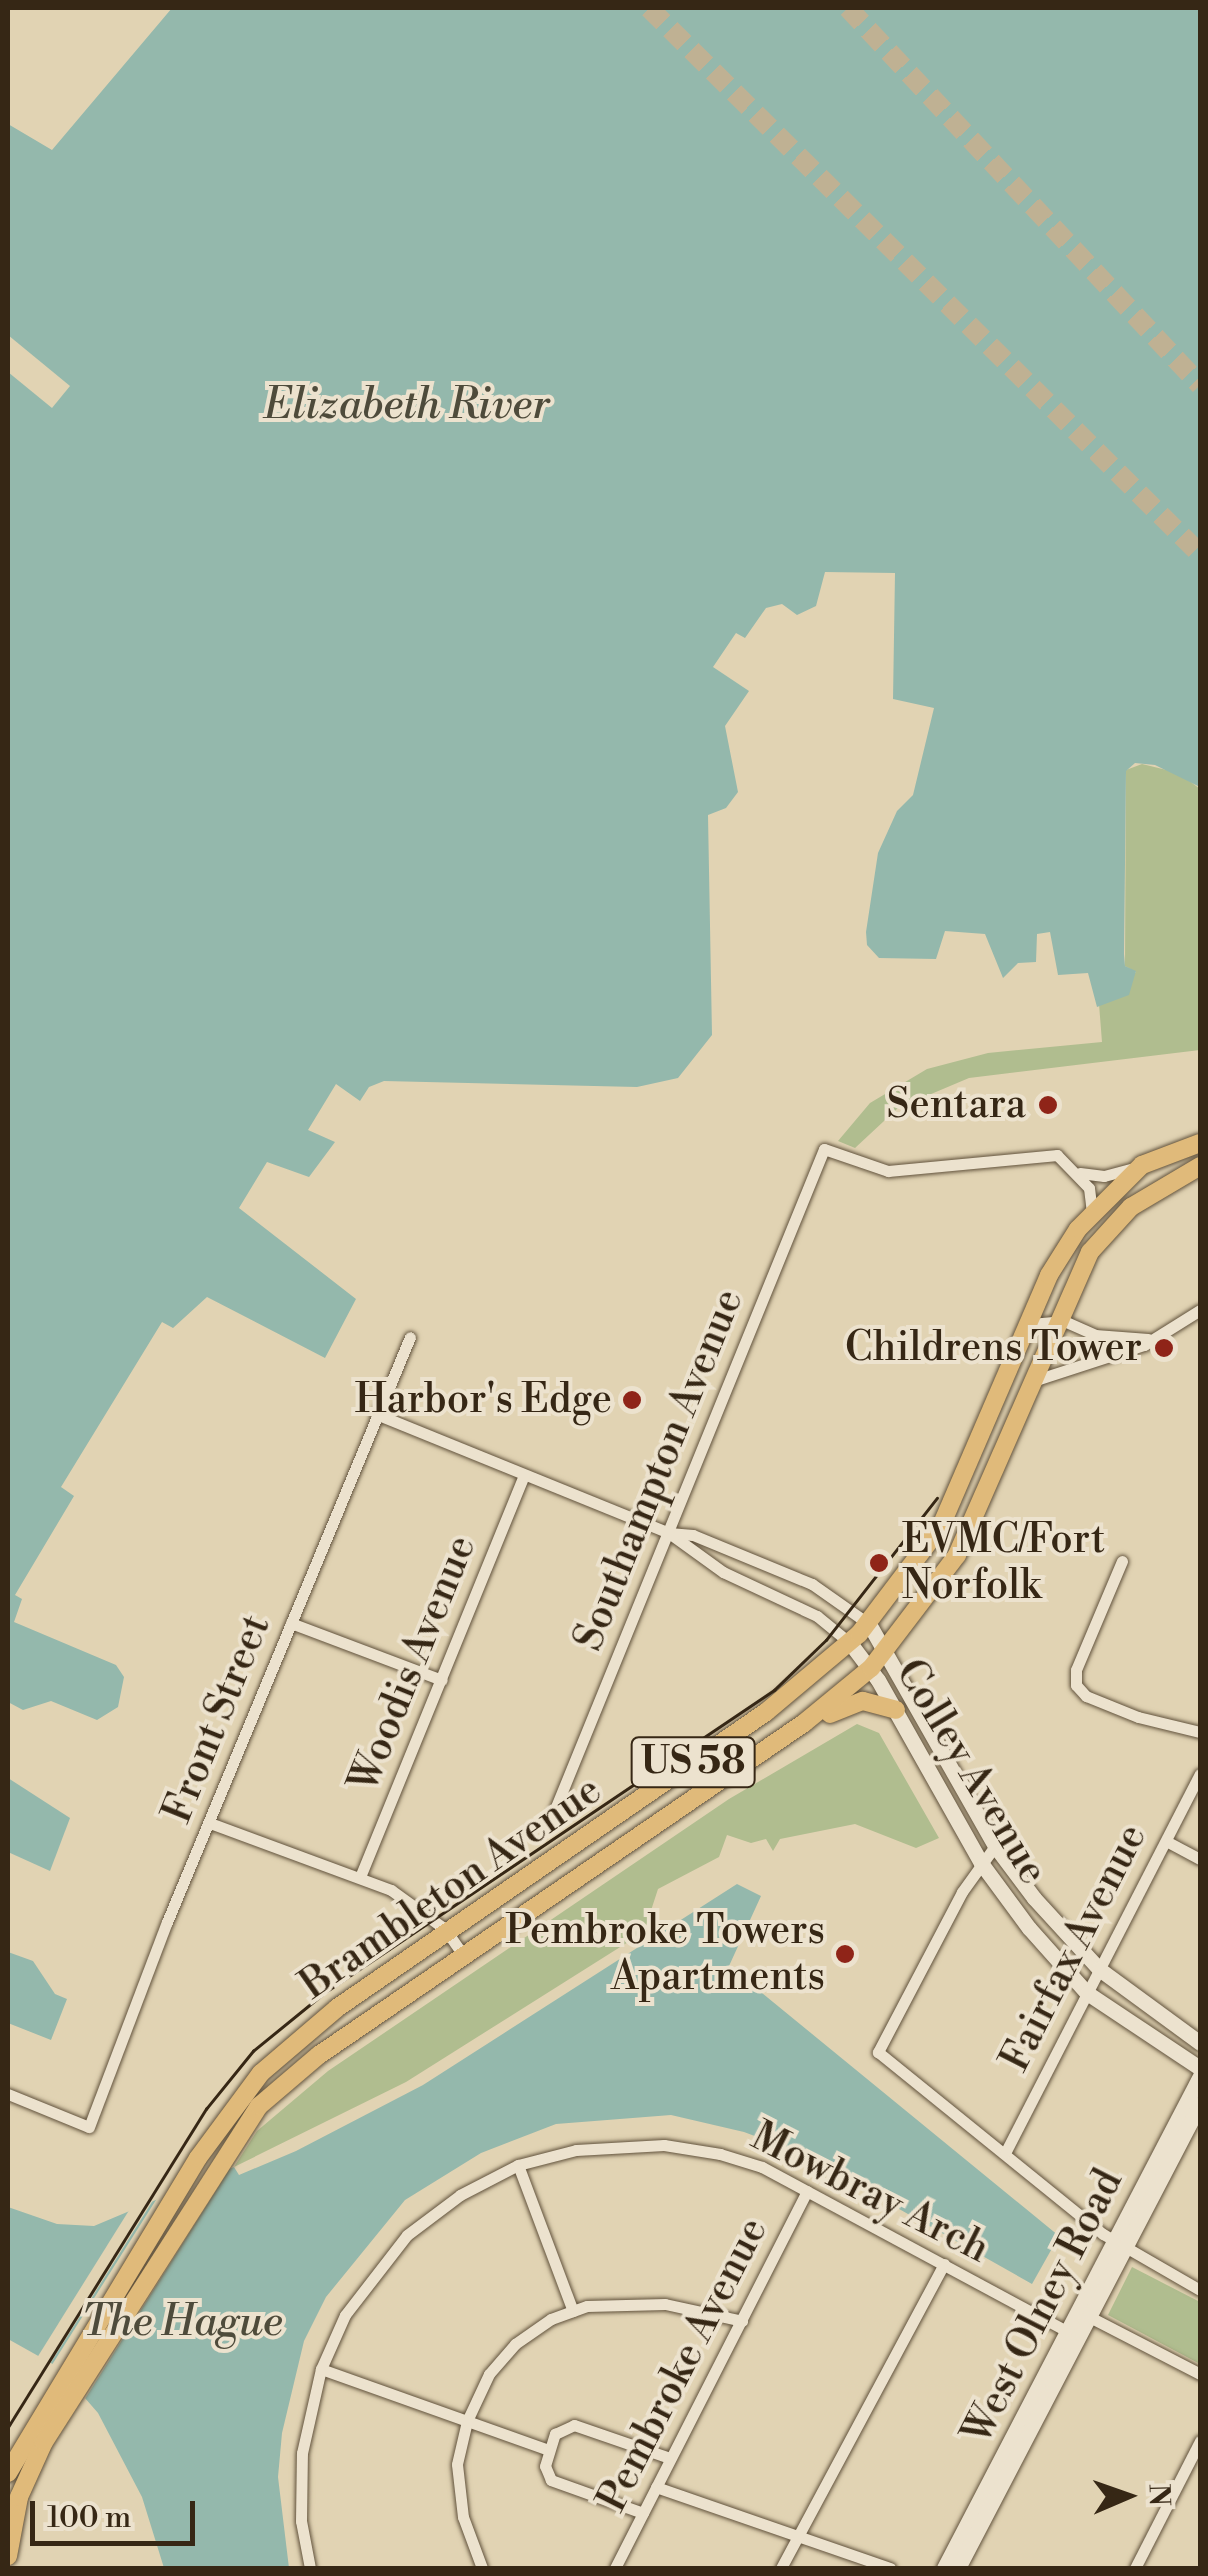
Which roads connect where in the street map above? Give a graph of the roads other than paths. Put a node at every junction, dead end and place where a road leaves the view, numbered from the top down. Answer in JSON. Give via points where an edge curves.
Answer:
{"nodes":[{"id":1,"x":1200,"y":1132,"type":"edge"},
{"id":2,"x":1200,"y":1143,"type":"edge"},
{"id":3,"x":1142,"y":1166,"type":"junction"},
{"id":4,"x":1200,"y":1166,"type":"edge"},
{"id":5,"x":1080,"y":1173,"type":"junction"},
{"id":6,"x":1092,"y":1212,"type":"junction"},
{"id":7,"x":1200,"y":1310,"type":"edge"},
{"id":8,"x":1055,"y":1321,"type":"junction"},
{"id":9,"x":410,"y":1337,"type":"dead end"},
{"id":10,"x":1022,"y":1337,"type":"junction"},
{"id":11,"x":1153,"y":1339,"type":"junction"},
{"id":12,"x":1028,"y":1386,"type":"junction"},
{"id":13,"x":376,"y":1414,"type":"junction"},
{"id":14,"x":524,"y":1474,"type":"junction"},
{"id":15,"x":669,"y":1533,"type":"junction"},
{"id":16,"x":1122,"y":1561,"type":"dead end"},
{"id":17,"x":291,"y":1623,"type":"junction"},
{"id":18,"x":869,"y":1624,"type":"junction"},
{"id":19,"x":850,"y":1643,"type":"junction"},
{"id":20,"x":886,"y":1652,"type":"junction"},
{"id":21,"x":871,"y":1668,"type":"junction"},
{"id":22,"x":442,"y":1680,"type":"junction"},
{"id":23,"x":896,"y":1710,"type":"junction"},
{"id":24,"x":1200,"y":1732,"type":"edge"},
{"id":25,"x":772,"y":1745,"type":"junction"},
{"id":26,"x":1200,"y":1774,"type":"edge"},
{"id":27,"x":553,"y":1814,"type":"dead end"},
{"id":28,"x":210,"y":1823,"type":"junction"},
{"id":29,"x":1166,"y":1841,"type":"junction"},
{"id":30,"x":996,"y":1846,"type":"junction"},
{"id":31,"x":1200,"y":1859,"type":"edge"},
{"id":32,"x":981,"y":1864,"type":"junction"},
{"id":33,"x":360,"y":1877,"type":"junction"},
{"id":34,"x":447,"y":1932,"type":"junction"},
{"id":35,"x":464,"y":1956,"type":"junction"},
{"id":36,"x":1099,"y":1970,"type":"junction"},
{"id":37,"x":1087,"y":1993,"type":"junction"},
{"id":38,"x":1200,"y":2043,"type":"edge"},
{"id":39,"x":1200,"y":2068,"type":"edge"},
{"id":40,"x":1200,"y":2076,"type":"edge"},
{"id":41,"x":8,"y":2094,"type":"edge"},
{"id":42,"x":1200,"y":2104,"type":"edge"},
{"id":43,"x":1004,"y":2153,"type":"junction"},
{"id":44,"x":518,"y":2165,"type":"junction"},
{"id":45,"x":807,"y":2191,"type":"junction"},
{"id":46,"x":1119,"y":2245,"type":"junction"},
{"id":47,"x":944,"y":2264,"type":"junction"},
{"id":48,"x":1200,"y":2290,"type":"edge"},
{"id":49,"x":573,"y":2311,"type":"junction"},
{"id":50,"x":1084,"y":2314,"type":"junction"},
{"id":51,"x":742,"y":2321,"type":"junction"},
{"id":52,"x":1073,"y":2335,"type":"junction"},
{"id":53,"x":321,"y":2369,"type":"junction"},
{"id":54,"x":1200,"y":2374,"type":"edge"},
{"id":55,"x":467,"y":2421,"type":"junction"},
{"id":56,"x":42,"y":2426,"type":"junction"},
{"id":57,"x":1200,"y":2441,"type":"edge"},
{"id":58,"x":548,"y":2450,"type":"junction"},
{"id":59,"x":670,"y":2458,"type":"junction"},
{"id":60,"x":8,"y":2473,"type":"edge"},
{"id":61,"x":656,"y":2487,"type":"junction"},
{"id":62,"x":643,"y":2513,"type":"junction"},
{"id":63,"x":798,"y":2538,"type":"junction"},
{"id":64,"x":8,"y":2556,"type":"edge"},
{"id":65,"x":310,"y":2568,"type":"edge"},
{"id":66,"x":482,"y":2568,"type":"edge"},
{"id":67,"x":615,"y":2568,"type":"edge"},
{"id":68,"x":782,"y":2568,"type":"edge"},
{"id":69,"x":890,"y":2568,"type":"edge"},
{"id":70,"x":944,"y":2568,"type":"edge"},
{"id":71,"x":958,"y":2568,"type":"edge"},
{"id":72,"x":1134,"y":2568,"type":"edge"}],
"edges":[{"from":1,"to":3,"type":"main road"},
{"from":2,"to":3,"type":"main road","name":"Brambleton Avenue","number":"US 58"},
{"from":3,"to":5,"type":"street","via":[[1114,1175]]},
{"from":3,"to":6,"type":"main road","name":"Brambleton Avenue","number":"US 58"},
{"from":4,"to":8,"type":"main road","name":"Brambleton Avenue","number":"US 58","via":[[1157,1188],[1115,1222],[1076,1276]]},
{"from":5,"to":6,"type":"street"},
{"from":5,"to":15,"type":"street","name":"Southampton Avenue","via":[[1057,1155],[888,1171],[830,1151]]},
{"from":6,"to":10,"type":"main road","name":"Brambleton Avenue","number":"US 58","via":[[1056,1262]]},
{"from":7,"to":11,"type":"street"},
{"from":8,"to":10,"type":"street"},
{"from":8,"to":11,"type":"street","via":[[1118,1340]]},
{"from":8,"to":12,"type":"main road","name":"Brambleton Avenue","number":"US 58"},
{"from":9,"to":13,"type":"street","name":"Front Street"},
{"from":10,"to":18,"type":"main road","name":"Brambleton Avenue","number":"US 58","via":[[940,1526]]},
{"from":11,"to":12,"type":"street","via":[[1046,1371]]},
{"from":12,"to":20,"type":"main road","name":"Brambleton Avenue","number":"US 58","via":[[957,1555]]},
{"from":13,"to":14,"type":"street","name":"Colley Avenue"},
{"from":13,"to":17,"type":"street","name":"Front Street"},
{"from":14,"to":15,"type":"street","name":"Colley Avenue"},
{"from":14,"to":22,"type":"street","name":"Woodis Avenue"},
{"from":15,"to":18,"type":"street","name":"Colley Avenue","via":[[693,1535],[812,1584]]},
{"from":15,"to":19,"type":"street","name":"Colley Avenue","via":[[723,1572],[817,1616]]},
{"from":15,"to":27,"type":"street","name":"Southampton Avenue"},
{"from":16,"to":24,"type":"street","via":[[1076,1670],[1076,1685],[1086,1696],[1138,1717]]},
{"from":17,"to":22,"type":"street"},
{"from":17,"to":28,"type":"street","name":"Front Street"},
{"from":18,"to":19,"type":"main road","name":"Brambleton Avenue","number":"US 58"},
{"from":18,"to":20,"type":"main road","name":"Colley Avenue"},
{"from":19,"to":21,"type":"main road","name":"Colley Avenue"},
{"from":19,"to":34,"type":"main road","name":"Brambleton Avenue","number":"US 58","via":[[766,1712]]},
{"from":20,"to":21,"type":"main road","name":"Brambleton Avenue","number":"US 58"},
{"from":20,"to":30,"type":"main road","name":"Colley Avenue"},
{"from":21,"to":23,"type":"main road","name":"Colley Avenue"},
{"from":21,"to":25,"type":"main road","name":"Brambleton Avenue","number":"US 58"},
{"from":22,"to":33,"type":"street","name":"Woodis Avenue"},
{"from":23,"to":25,"type":"main road","via":[[858,1702]]},
{"from":23,"to":32,"type":"main road","name":"Colley Avenue"},
{"from":25,"to":35,"type":"main road","name":"Brambleton Avenue","number":"US 58"},
{"from":26,"to":29,"type":"street","name":"Fairfax Avenue"},
{"from":28,"to":33,"type":"street"},
{"from":28,"to":41,"type":"street","name":"Front Street","via":[[89,2127]]},
{"from":29,"to":31,"type":"street"},
{"from":29,"to":36,"type":"street","name":"Fairfax Avenue"},
{"from":30,"to":32,"type":"street"},
{"from":30,"to":36,"type":"main road","name":"Colley Avenue"},
{"from":32,"to":37,"type":"main road","name":"Colley Avenue"},
{"from":32,"to":43,"type":"street","via":[[878,2052]]},
{"from":33,"to":34,"type":"street","via":[[400,1894]]},
{"from":34,"to":35,"type":"street"},
{"from":34,"to":56,"type":"main road","name":"Brambleton Avenue","number":"US 58","via":[[317,2023],[261,2072],[227,2116]]},
{"from":35,"to":56,"type":"main road","name":"Brambleton Avenue","number":"US 58","via":[[303,2066],[244,2126]]},
{"from":36,"to":37,"type":"street","name":"Fairfax Avenue"},
{"from":36,"to":38,"type":"main road","name":"Colley Avenue"},
{"from":37,"to":39,"type":"main road","name":"Colley Avenue"},
{"from":37,"to":43,"type":"street","name":"Fairfax Avenue"},
{"from":40,"to":46,"type":"main road","name":"West Olney Road"},
{"from":42,"to":46,"type":"main road","name":"West Olney Road"},
{"from":43,"to":46,"type":"street"},
{"from":44,"to":45,"type":"street","name":"Mowbray Arch","via":[[576,2150],[664,2145],[762,2167]]},
{"from":44,"to":49,"type":"street"},
{"from":44,"to":53,"type":"street","name":"Mowbray Arch","via":[[460,2195],[407,2235],[345,2315]]},
{"from":45,"to":47,"type":"street","name":"Mowbray Arch"},
{"from":45,"to":51,"type":"street","name":"Pembroke Avenue"},
{"from":46,"to":48,"type":"street"},
{"from":46,"to":50,"type":"main road","name":"West Olney Road"},
{"from":47,"to":52,"type":"street","name":"Mowbray Arch"},
{"from":47,"to":63,"type":"street"},
{"from":49,"to":51,"type":"street","via":[[665,2304]]},
{"from":49,"to":55,"type":"street","via":[[515,2344],[489,2374]]},
{"from":50,"to":52,"type":"main road","name":"West Olney Road"},
{"from":50,"to":54,"type":"street"},
{"from":51,"to":59,"type":"street","name":"Pembroke Avenue"},
{"from":52,"to":70,"type":"main road","name":"West Olney Road"},
{"from":52,"to":71,"type":"main road","name":"West Olney Road"},
{"from":53,"to":55,"type":"street"},
{"from":53,"to":65,"type":"street","name":"Mowbray Arch","via":[[302,2453]]},
{"from":55,"to":58,"type":"street"},
{"from":55,"to":66,"type":"street","via":[[457,2464],[464,2517]]},
{"from":56,"to":60,"type":"main road","number":"US 58"},
{"from":56,"to":64,"type":"main road","number":"US 58"},
{"from":57,"to":72,"type":"street"},
{"from":58,"to":59,"type":"street","via":[[555,2434],[574,2425]]},
{"from":58,"to":62,"type":"street","via":[[551,2480]]},
{"from":59,"to":61,"type":"street","name":"Pembroke Avenue"},
{"from":61,"to":62,"type":"street","name":"Pembroke Avenue"},
{"from":61,"to":63,"type":"street"},
{"from":62,"to":67,"type":"street","name":"Pembroke Avenue"},
{"from":63,"to":68,"type":"street"},
{"from":63,"to":69,"type":"street"}]}
